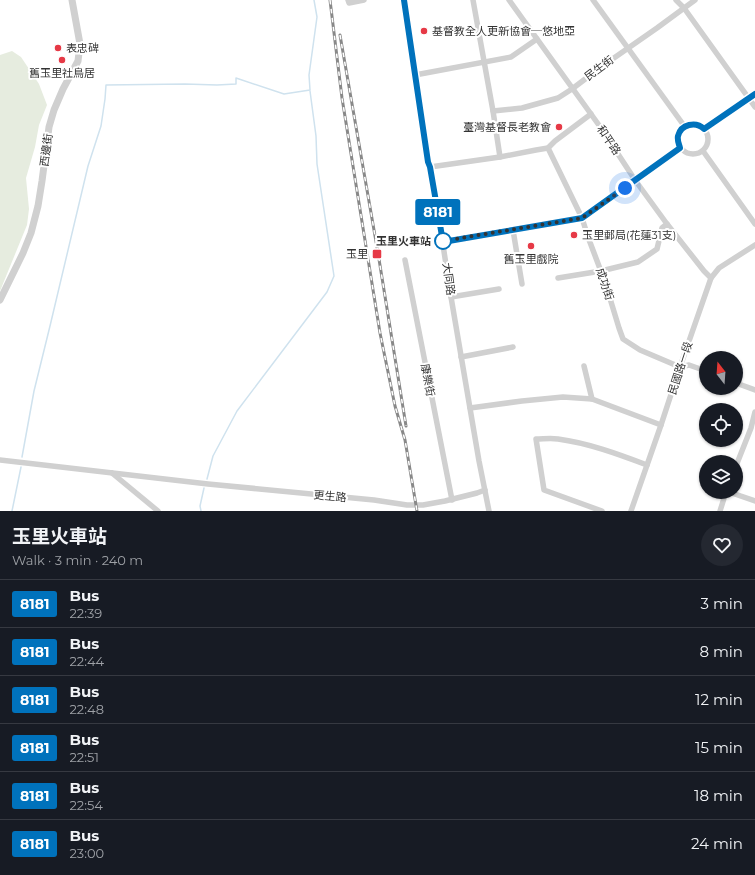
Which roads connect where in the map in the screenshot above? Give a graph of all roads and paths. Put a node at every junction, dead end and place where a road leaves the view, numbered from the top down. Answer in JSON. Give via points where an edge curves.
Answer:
{"nodes":[{"id":1,"x":72,"y":0,"type":"edge"},
{"id":2,"x":364,"y":0,"type":"edge"},
{"id":3,"x":404,"y":0,"type":"edge"},
{"id":4,"x":473,"y":0,"type":"edge"},
{"id":5,"x":509,"y":0,"type":"edge"},
{"id":6,"x":593,"y":0,"type":"edge"},
{"id":7,"x":676,"y":0,"type":"edge"},
{"id":8,"x":695,"y":0,"type":"edge"},
{"id":9,"x":348,"y":2,"type":"edge"},
{"id":10,"x":684,"y":8,"type":"junction"},
{"id":11,"x":537,"y":39,"type":"junction"},
{"id":12,"x":628,"y":48,"type":"junction"},
{"id":13,"x":484,"y":62,"type":"junction"},
{"id":14,"x":415,"y":75,"type":"junction"},
{"id":15,"x":572,"y":89,"type":"junction"},
{"id":16,"x":755,"y":94,"type":"edge"},
{"id":17,"x":748,"y":99,"type":"junction"},
{"id":18,"x":755,"y":107,"type":"edge"},
{"id":19,"x":493,"y":111,"type":"junction"},
{"id":20,"x":591,"y":114,"type":"junction"},
{"id":21,"x":685,"y":127,"type":"junction"},
{"id":22,"x":704,"y":129,"type":"junction"},
{"id":23,"x":548,"y":148,"type":"junction"},
{"id":24,"x":680,"y":148,"type":"junction"},
{"id":25,"x":702,"y":151,"type":"junction"},
{"id":26,"x":500,"y":158,"type":"junction"},
{"id":27,"x":430,"y":167,"type":"junction"},
{"id":28,"x":635,"y":180,"type":"junction"},
{"id":29,"x":582,"y":218,"type":"junction"},
{"id":30,"x":668,"y":224,"type":"junction"},
{"id":31,"x":755,"y":224,"type":"edge"},
{"id":32,"x":513,"y":230,"type":"junction"},
{"id":33,"x":443,"y":242,"type":"junction"},
{"id":34,"x":755,"y":245,"type":"edge"},
{"id":35,"x":405,"y":260,"type":"dead end"},
{"id":36,"x":601,"y":271,"type":"junction"},
{"id":37,"x":558,"y":278,"type":"dead end"},
{"id":38,"x":711,"y":278,"type":"junction"},
{"id":39,"x":522,"y":284,"type":"dead end"},
{"id":40,"x":499,"y":289,"type":"dead end"},
{"id":41,"x":451,"y":297,"type":"junction"},
{"id":42,"x":0,"y":300,"type":"edge"},
{"id":43,"x":513,"y":346,"type":"dead end"},
{"id":44,"x":461,"y":357,"type":"junction"},
{"id":45,"x":584,"y":366,"type":"dead end"},
{"id":46,"x":680,"y":367,"type":"junction"},
{"id":47,"x":699,"y":369,"type":"edge"},
{"id":48,"x":743,"y":386,"type":"edge"},
{"id":49,"x":755,"y":390,"type":"edge"},
{"id":50,"x":592,"y":399,"type":"junction"},
{"id":51,"x":470,"y":408,"type":"junction"},
{"id":52,"x":755,"y":412,"type":"edge"},
{"id":53,"x":661,"y":425,"type":"junction"},
{"id":54,"x":740,"y":455,"type":"edge"},
{"id":55,"x":0,"y":460,"type":"edge"},
{"id":56,"x":646,"y":465,"type":"junction"},
{"id":57,"x":112,"y":472,"type":"junction"},
{"id":58,"x":485,"y":490,"type":"junction"},
{"id":59,"x":743,"y":497,"type":"edge"},
{"id":60,"x":724,"y":499,"type":"edge"},
{"id":61,"x":452,"y":500,"type":"junction"},
{"id":62,"x":755,"y":501,"type":"edge"},
{"id":63,"x":158,"y":511,"type":"edge"},
{"id":64,"x":489,"y":511,"type":"edge"},
{"id":65,"x":602,"y":511,"type":"edge"},
{"id":66,"x":631,"y":511,"type":"edge"},
{"id":67,"x":720,"y":511,"type":"edge"}],
"edges":[{"from":1,"to":42,"type":"street","name":"西邊街","via":[[80,44],[78,61],[63,89],[49,127],[38,206],[31,233]]},
{"from":2,"to":9,"type":"street"},
{"from":3,"to":14,"type":"street","name":"大同路"},
{"from":4,"to":13,"type":"street"},
{"from":5,"to":11,"type":"street","name":"和平路"},
{"from":6,"to":12,"type":"street"},
{"from":7,"to":10,"type":"street"},
{"from":8,"to":10,"type":"street","name":"民生街"},
{"from":10,"to":12,"type":"street","name":"民生街"},
{"from":10,"to":17,"type":"street"},
{"from":11,"to":13,"type":"street","via":[[511,57]]},
{"from":11,"to":15,"type":"street","name":"和平路"},
{"from":12,"to":15,"type":"street","name":"民生街"},
{"from":12,"to":21,"type":"street"},
{"from":13,"to":14,"type":"street"},
{"from":13,"to":19,"type":"street"},
{"from":14,"to":27,"type":"street","name":"大同路"},
{"from":15,"to":19,"type":"street","name":"民生街","via":[[558,98],[522,108]]},
{"from":15,"to":20,"type":"street","name":"和平路"},
{"from":16,"to":17,"type":"street"},
{"from":17,"to":18,"type":"street"},
{"from":17,"to":22,"type":"street"},
{"from":19,"to":26,"type":"street"},
{"from":20,"to":23,"type":"street"},
{"from":20,"to":28,"type":"street","name":"和平路"},
{"from":21,"to":22,"type":"street","via":[[697,124]]},
{"from":21,"to":24,"type":"street","via":[[678,136]]},
{"from":22,"to":25,"type":"street","via":[[708,134],[708,144]]},
{"from":23,"to":26,"type":"street"},
{"from":23,"to":29,"type":"street","name":"成功街"},
{"from":24,"to":25,"type":"street","via":[[692,154]]},
{"from":24,"to":28,"type":"street"},
{"from":25,"to":31,"type":"street"},
{"from":26,"to":27,"type":"street"},
{"from":27,"to":33,"type":"street","name":"大同路"},
{"from":28,"to":29,"type":"street"},
{"from":28,"to":30,"type":"street","name":"和平路"},
{"from":29,"to":32,"type":"street"},
{"from":29,"to":36,"type":"street","name":"成功街"},
{"from":30,"to":36,"type":"street","via":[[662,228],[657,249],[638,262]]},
{"from":30,"to":38,"type":"street","name":"和平路"},
{"from":32,"to":33,"type":"street"},
{"from":32,"to":39,"type":"street"},
{"from":33,"to":41,"type":"street","name":"大同路"},
{"from":34,"to":38,"type":"street","name":"民國路一段","via":[[719,268]]},
{"from":35,"to":61,"type":"street","name":"康樂街"},
{"from":36,"to":37,"type":"street"},
{"from":36,"to":46,"type":"street","name":"成功街","via":[[623,339],[640,350]]},
{"from":38,"to":46,"type":"street","name":"民國路一段"},
{"from":40,"to":41,"type":"street"},
{"from":41,"to":44,"type":"street","name":"大同路"},
{"from":43,"to":44,"type":"street"},
{"from":44,"to":51,"type":"street","name":"大同路"},
{"from":45,"to":50,"type":"street"},
{"from":46,"to":47,"type":"street","name":"成功街","via":[[688,365]]},
{"from":46,"to":53,"type":"street","name":"民國路一段"},
{"from":48,"to":49,"type":"street"},
{"from":50,"to":51,"type":"street","via":[[563,397],[522,400]]},
{"from":50,"to":53,"type":"street"},
{"from":51,"to":58,"type":"street","name":"大同路"},
{"from":52,"to":54,"type":"street"},
{"from":53,"to":56,"type":"street","name":"民國路一段"},
{"from":55,"to":57,"type":"street","name":"更生路"},
{"from":56,"to":65,"type":"street","via":[[599,448],[557,439],[536,439],[544,490]]},
{"from":56,"to":66,"type":"street","name":"民國路一段"},
{"from":57,"to":61,"type":"street","name":"更生路","via":[[407,505]]},
{"from":57,"to":63,"type":"street"},
{"from":58,"to":61,"type":"street","name":"更生路"},
{"from":58,"to":64,"type":"street","name":"大同路"},
{"from":59,"to":62,"type":"street"},
{"from":60,"to":67,"type":"street"}]}
